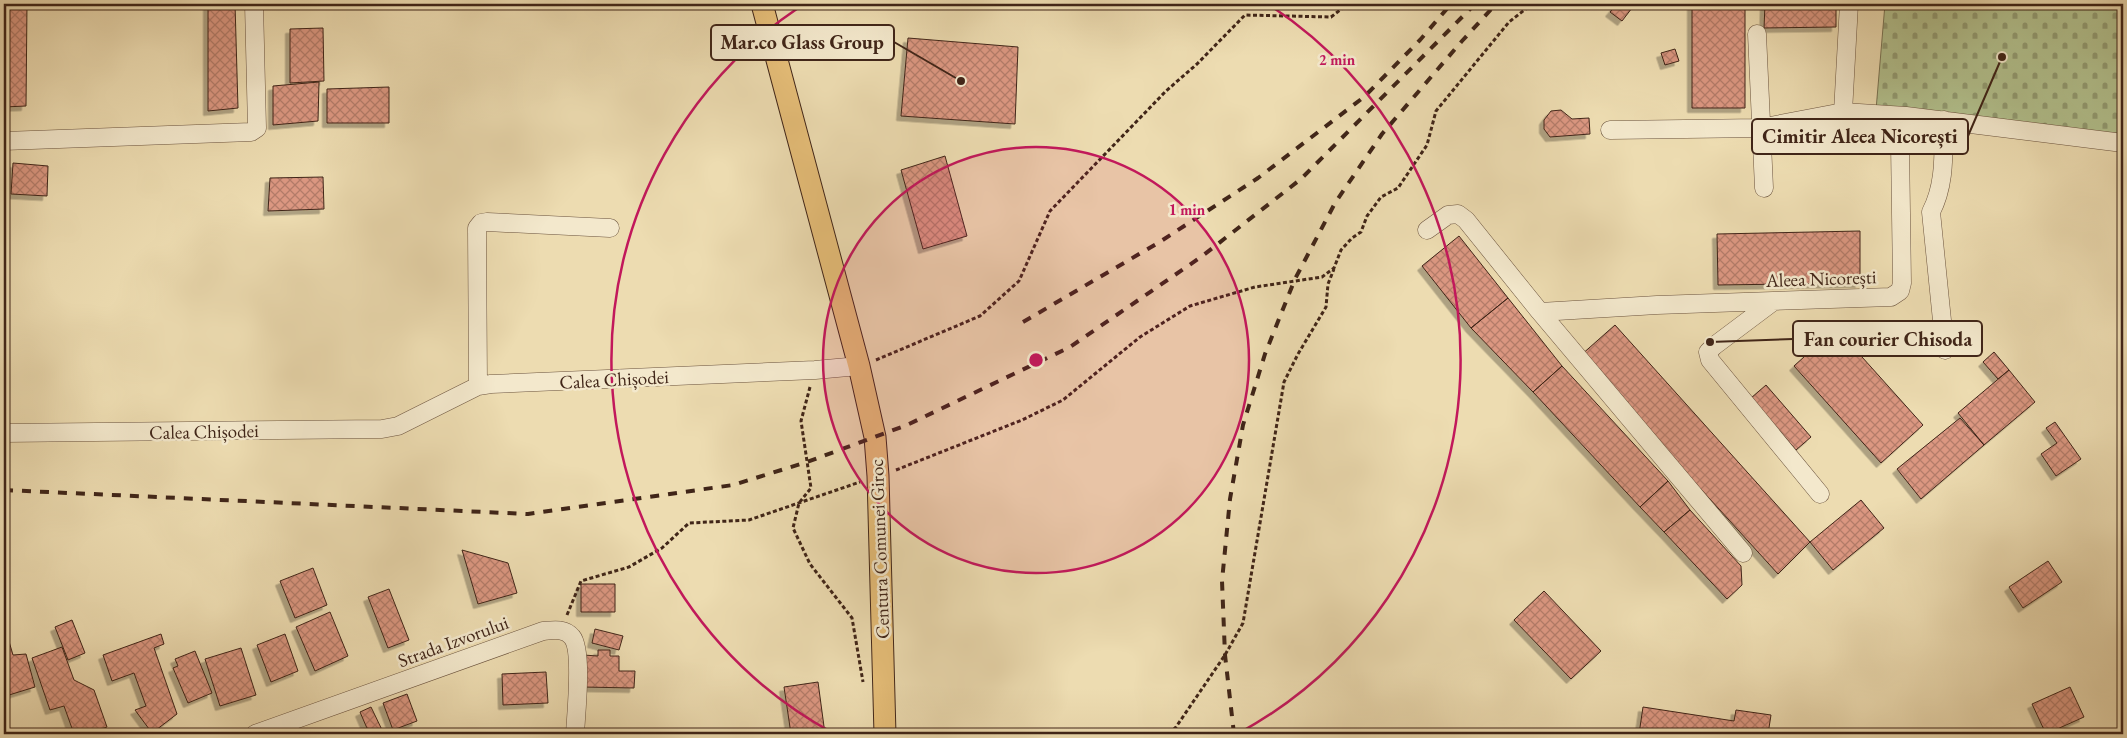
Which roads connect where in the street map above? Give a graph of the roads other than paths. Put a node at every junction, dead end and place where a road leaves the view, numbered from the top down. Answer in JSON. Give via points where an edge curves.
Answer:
{"nodes":[{"id":1,"x":254,"y":4,"type":"edge"},
{"id":2,"x":762,"y":4,"type":"edge"},
{"id":3,"x":1849,"y":4,"type":"edge"},
{"id":4,"x":1757,"y":34,"type":"dead end"},
{"id":5,"x":1844,"y":112,"type":"junction"},
{"id":6,"x":1906,"y":116,"type":"junction"},
{"id":7,"x":1944,"y":120,"type":"junction"},
{"id":8,"x":1760,"y":128,"type":"junction"},
{"id":9,"x":1610,"y":130,"type":"dead end"},
{"id":10,"x":4,"y":141,"type":"edge"},
{"id":11,"x":2123,"y":143,"type":"edge"},
{"id":12,"x":1764,"y":188,"type":"dead end"},
{"id":13,"x":610,"y":228,"type":"dead end"},
{"id":14,"x":1427,"y":230,"type":"dead end"},
{"id":15,"x":1774,"y":301,"type":"junction"},
{"id":16,"x":1540,"y":312,"type":"junction"},
{"id":17,"x":1944,"y":350,"type":"dead end"},
{"id":18,"x":859,"y":366,"type":"junction"},
{"id":19,"x":478,"y":386,"type":"junction"},
{"id":20,"x":4,"y":433,"type":"edge"},
{"id":21,"x":1820,"y":494,"type":"dead end"},
{"id":22,"x":1743,"y":553,"type":"dead end"},
{"id":23,"x":255,"y":734,"type":"edge"},
{"id":24,"x":575,"y":734,"type":"edge"},
{"id":25,"x":885,"y":734,"type":"edge"}],
"edges":[{"from":1,"to":10,"type":"street","via":[[257,128],[252,132]]},
{"from":2,"to":18,"type":"main road"},
{"from":3,"to":5,"type":"street"},
{"from":4,"to":8,"type":"street"},
{"from":5,"to":6,"type":"street"},
{"from":5,"to":8,"type":"street"},
{"from":6,"to":7,"type":"street"},
{"from":6,"to":15,"type":"street","name":"Aleea Nicorești","via":[[1900,144],[1900,291],[1891,297]]},
{"from":7,"to":11,"type":"street"},
{"from":7,"to":17,"type":"street","via":[[1943,178],[1931,212]]},
{"from":8,"to":9,"type":"street"},
{"from":8,"to":12,"type":"street"},
{"from":13,"to":19,"type":"street","via":[[487,222],[477,228]]},
{"from":14,"to":16,"type":"street","via":[[1448,215],[1458,214]]},
{"from":15,"to":16,"type":"street","name":"Aleea Nicorești"},
{"from":15,"to":21,"type":"street","via":[[1708,352],[1710,360]]},
{"from":16,"to":22,"type":"street"},
{"from":18,"to":19,"type":"street","name":"Calea Chișodei"},
{"from":18,"to":25,"type":"main road","name":"Centura Comunei Giroc","via":[[875,437],[878,476]]},
{"from":19,"to":20,"type":"street","name":"Calea Chișodei","via":[[398,426],[382,429]]},
{"from":23,"to":24,"type":"street","name":"Strada Izvorului","via":[[543,631],[561,630],[572,636],[578,650]]}]}
